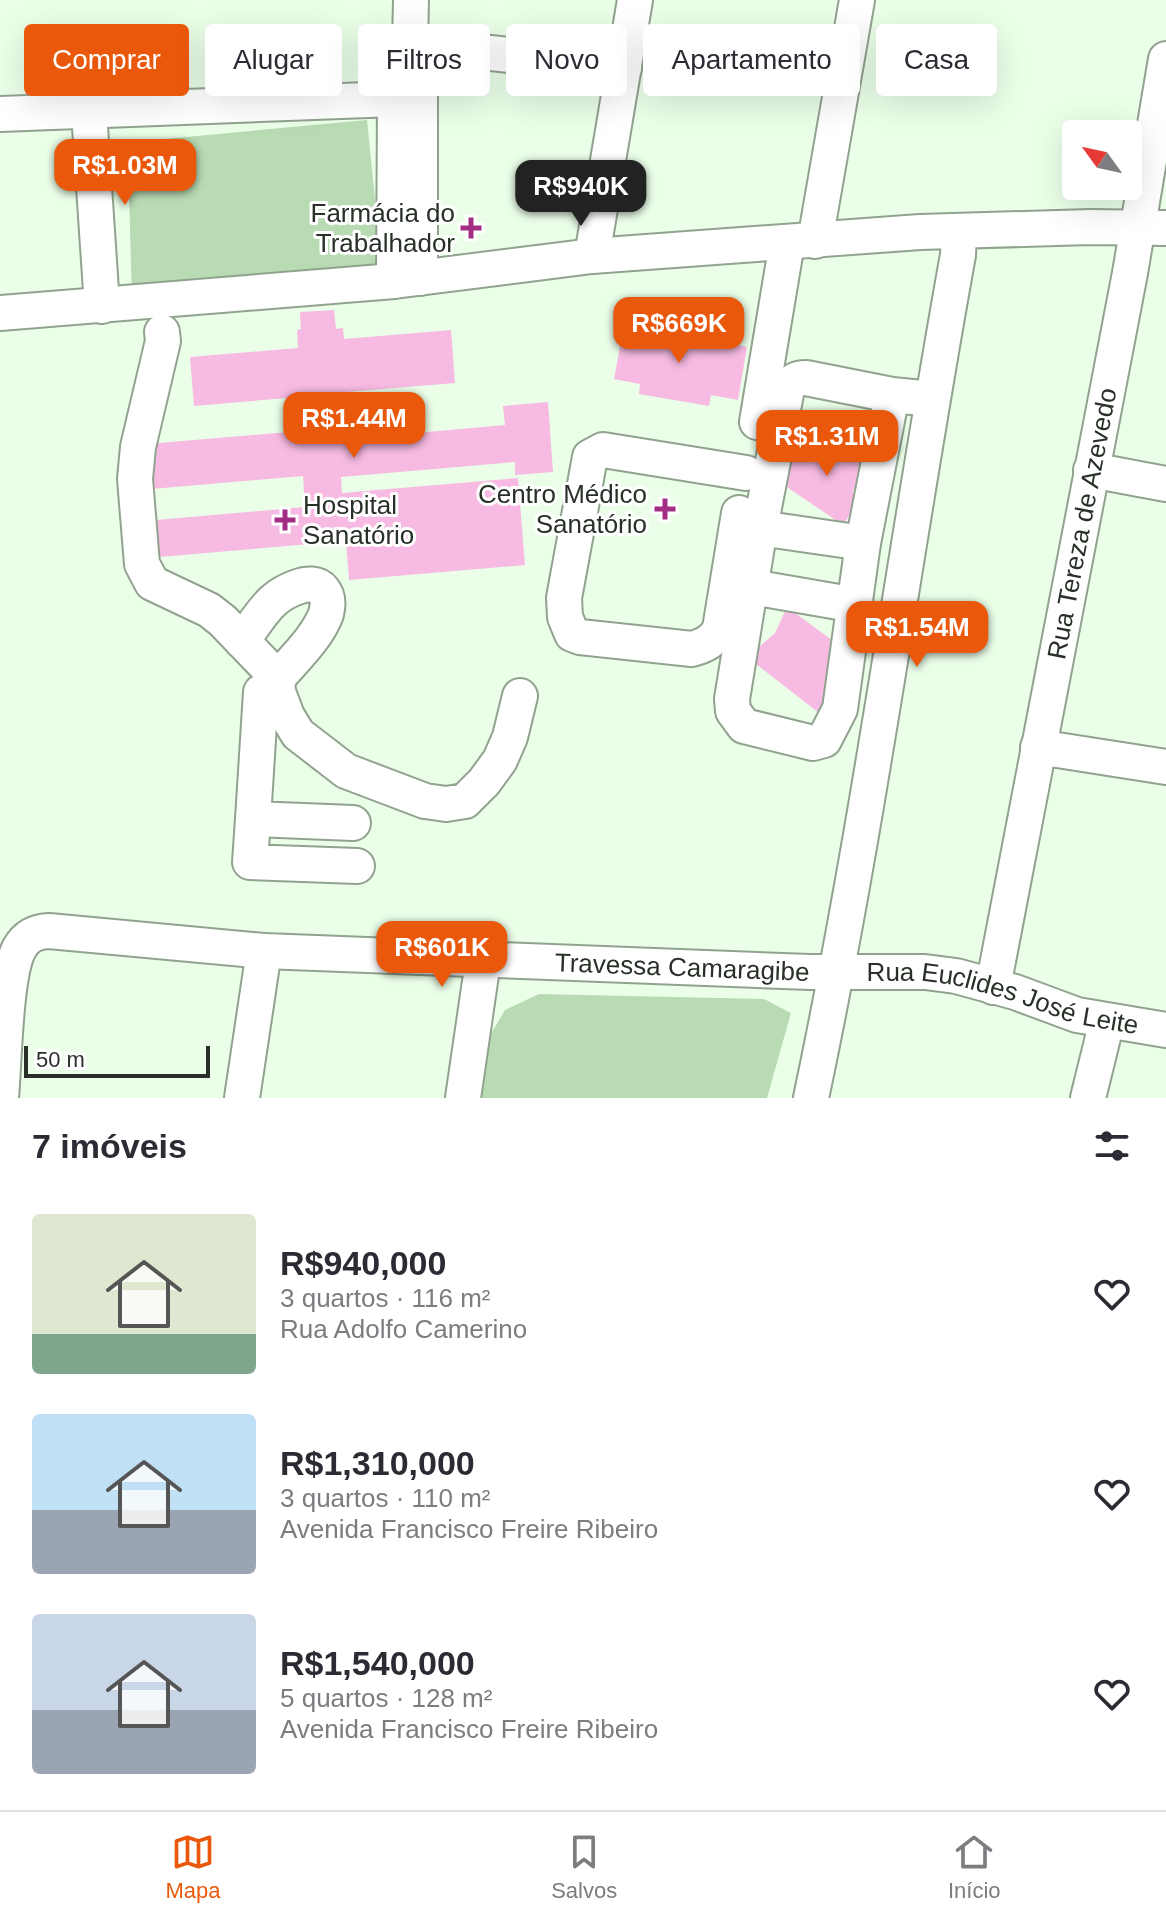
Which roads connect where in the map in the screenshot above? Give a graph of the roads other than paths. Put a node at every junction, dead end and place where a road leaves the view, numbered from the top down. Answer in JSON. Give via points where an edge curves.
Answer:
{"nodes":[{"id":1,"x":411,"y":0,"type":"edge"},
{"id":2,"x":635,"y":0,"type":"edge"},
{"id":3,"x":857,"y":0,"type":"edge"},
{"id":4,"x":410,"y":24,"type":"edge"},
{"id":5,"x":627,"y":49,"type":"edge"},
{"id":6,"x":1166,"y":59,"type":"edge"},
{"id":7,"x":396,"y":96,"type":"edge"},
{"id":8,"x":420,"y":96,"type":"edge"},
{"id":9,"x":619,"y":96,"type":"edge"},
{"id":10,"x":395,"y":99,"type":"junction"},
{"id":11,"x":89,"y":112,"type":"junction"},
{"id":12,"x":0,"y":114,"type":"edge"},
{"id":13,"x":1152,"y":228,"type":"edge"},
{"id":14,"x":959,"y":232,"type":"junction"},
{"id":15,"x":801,"y":242,"type":"junction"},
{"id":16,"x":592,"y":256,"type":"junction"},
{"id":17,"x":407,"y":279,"type":"junction"},
{"id":18,"x":185,"y":298,"type":"junction"},
{"id":19,"x":102,"y":306,"type":"junction"},
{"id":20,"x":0,"y":313,"type":"edge"},
{"id":21,"x":162,"y":332,"type":"junction"},
{"id":22,"x":892,"y":395,"type":"junction"},
{"id":23,"x":932,"y":399,"type":"junction"},
{"id":24,"x":1091,"y":470,"type":"junction"},
{"id":25,"x":746,"y":473,"type":"junction"},
{"id":26,"x":1166,"y":484,"type":"edge"},
{"id":27,"x":760,"y":528,"type":"junction"},
{"id":28,"x":863,"y":543,"type":"junction"},
{"id":29,"x":752,"y":587,"type":"junction"},
{"id":30,"x":856,"y":605,"type":"junction"},
{"id":31,"x":242,"y":641,"type":"junction"},
{"id":32,"x":272,"y":688,"type":"junction"},
{"id":33,"x":520,"y":696,"type":"dead end"},
{"id":34,"x":1038,"y":747,"type":"junction"},
{"id":35,"x":1166,"y":767,"type":"edge"},
{"id":36,"x":253,"y":819,"type":"junction"},
{"id":37,"x":353,"y":823,"type":"dead end"},
{"id":38,"x":357,"y":866,"type":"dead end"},
{"id":39,"x":264,"y":951,"type":"junction"},
{"id":40,"x":483,"y":961,"type":"junction"},
{"id":41,"x":837,"y":972,"type":"junction"},
{"id":42,"x":993,"y":987,"type":"junction"},
{"id":43,"x":1107,"y":1021,"type":"junction"},
{"id":44,"x":1166,"y":1030,"type":"edge"},
{"id":45,"x":1,"y":1098,"type":"edge"},
{"id":46,"x":242,"y":1098,"type":"edge"},
{"id":47,"x":463,"y":1098,"type":"edge"},
{"id":48,"x":811,"y":1098,"type":"edge"},
{"id":49,"x":1088,"y":1098,"type":"edge"}],
"edges":[{"from":1,"to":4,"type":"street"},
{"from":2,"to":5,"type":"street"},
{"from":3,"to":15,"type":"street"},
{"from":6,"to":13,"type":"street","name":"Rua Tereza de Azevedo"},
{"from":7,"to":10,"type":"street"},
{"from":8,"to":17,"type":"street"},
{"from":9,"to":16,"type":"street"},
{"from":10,"to":11,"type":"street"},
{"from":10,"to":17,"type":"street"},
{"from":11,"to":12,"type":"street"},
{"from":11,"to":19,"type":"street"},
{"from":13,"to":14,"type":"street"},
{"from":13,"to":24,"type":"street","name":"Rua Tereza de Azevedo"},
{"from":14,"to":15,"type":"street"},
{"from":14,"to":23,"type":"street"},
{"from":15,"to":16,"type":"street"},
{"from":15,"to":25,"type":"street"},
{"from":16,"to":17,"type":"street"},
{"from":17,"to":18,"type":"street"},
{"from":18,"to":19,"type":"street"},
{"from":18,"to":21,"type":"street"},
{"from":19,"to":20,"type":"street"},
{"from":21,"to":31,"type":"street","via":[[135,479],[142,564],[152,583],[209,610]]},
{"from":21,"to":32,"type":"street","via":[[137,361],[118,445],[114,481],[122,572],[139,601],[209,637]]},
{"from":22,"to":23,"type":"street"},
{"from":22,"to":27,"type":"street","via":[[806,378],[791,382]]},
{"from":22,"to":28,"type":"street"},
{"from":23,"to":41,"type":"street"},
{"from":24,"to":26,"type":"street"},
{"from":24,"to":34,"type":"street","name":"Rua Tereza de Azevedo"},
{"from":25,"to":25,"type":"street","via":[[720,629],[714,638],[692,649],[572,634],[564,598],[590,457],[603,450]]},
{"from":27,"to":28,"type":"street"},
{"from":27,"to":29,"type":"street"},
{"from":28,"to":30,"type":"street"},
{"from":29,"to":30,"type":"street"},
{"from":29,"to":30,"type":"street","via":[[733,711],[744,726],[813,743],[824,740],[840,709]]},
{"from":31,"to":32,"type":"street"},
{"from":31,"to":32,"type":"street","via":[[272,602],[288,591],[318,585],[325,592],[324,618]]},
{"from":32,"to":33,"type":"street","via":[[298,734],[346,771],[446,804],[465,801],[500,760]]},
{"from":32,"to":36,"type":"street"},
{"from":34,"to":35,"type":"street"},
{"from":34,"to":42,"type":"street","name":"Rua Tereza de Azevedo"},
{"from":36,"to":37,"type":"street"},
{"from":36,"to":38,"type":"street","via":[[250,862]]},
{"from":39,"to":40,"type":"street","name":"Travessa Camaragibe"},
{"from":39,"to":45,"type":"street","name":"Travessa Camaragibe","via":[[37,932],[18,951],[11,976]]},
{"from":39,"to":46,"type":"street"},
{"from":40,"to":41,"type":"street","name":"Travessa Camaragibe"},
{"from":40,"to":47,"type":"street"},
{"from":41,"to":42,"type":"street","name":"Rua Euclides José Leite","via":[[925,972]]},
{"from":41,"to":48,"type":"street"},
{"from":42,"to":43,"type":"street","name":"Rua Euclides José Leite"},
{"from":43,"to":44,"type":"street","name":"Rua Euclides José Leite"},
{"from":43,"to":49,"type":"street"}]}
